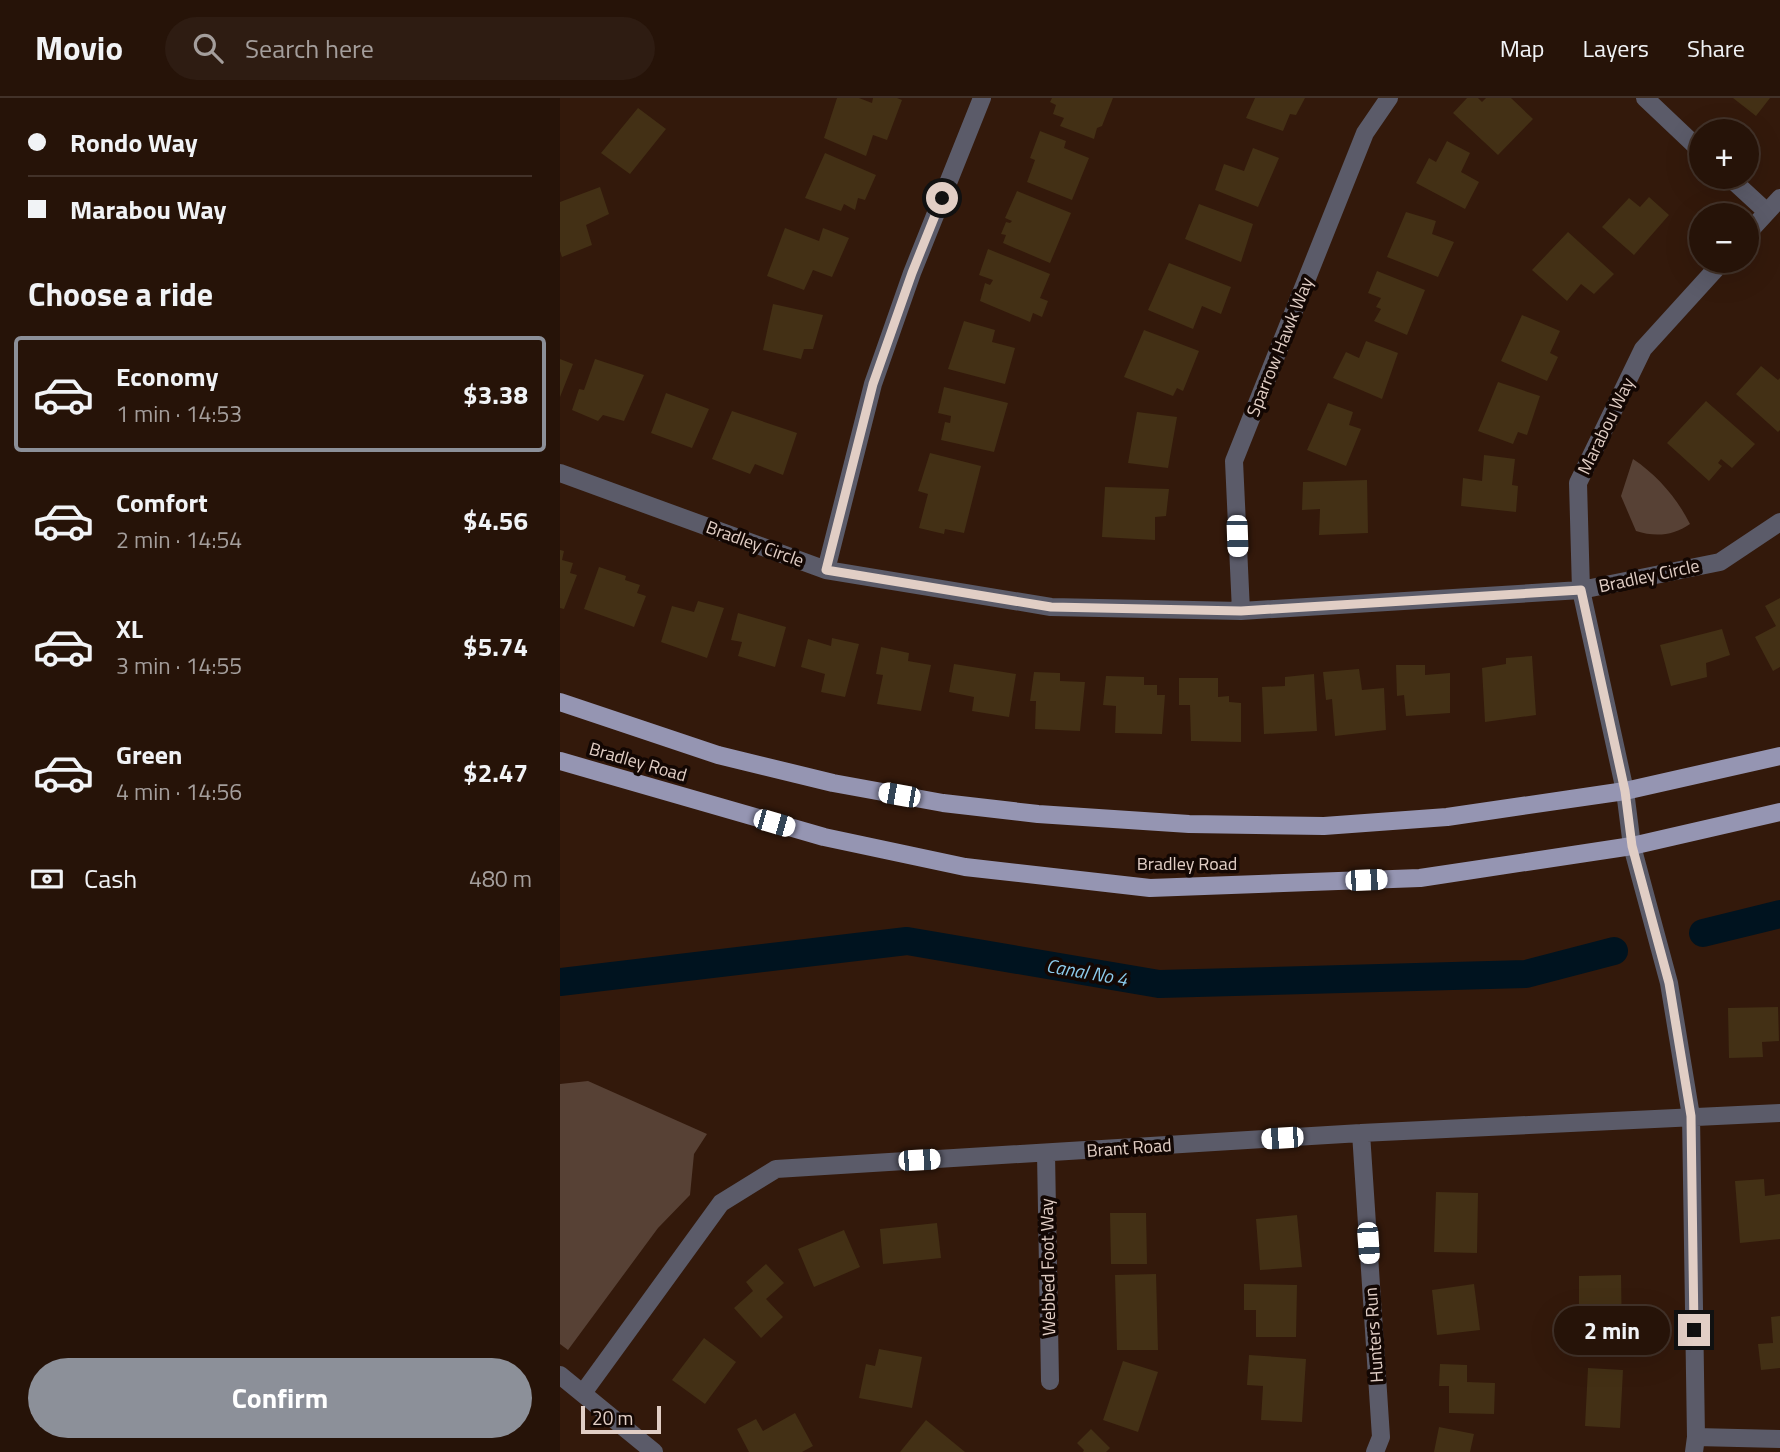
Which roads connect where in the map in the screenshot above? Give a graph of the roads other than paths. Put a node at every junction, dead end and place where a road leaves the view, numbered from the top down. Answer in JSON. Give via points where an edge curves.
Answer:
{"nodes":[{"id":1,"x":982,"y":98,"type":"edge"},
{"id":2,"x":1389,"y":98,"type":"edge"},
{"id":3,"x":1645,"y":98,"type":"edge"},
{"id":4,"x":1689,"y":140,"type":"edge"},
{"id":5,"x":1742,"y":189,"type":"edge"},
{"id":6,"x":1780,"y":198,"type":"edge"},
{"id":7,"x":1767,"y":212,"type":"junction"},
{"id":8,"x":1759,"y":221,"type":"edge"},
{"id":9,"x":1712,"y":273,"type":"edge"},
{"id":10,"x":560,"y":473,"type":"edge"},
{"id":11,"x":1780,"y":522,"type":"edge"},
{"id":12,"x":826,"y":570,"type":"junction"},
{"id":13,"x":1581,"y":590,"type":"junction"},
{"id":14,"x":1241,"y":611,"type":"junction"},
{"id":15,"x":560,"y":702,"type":"edge"},
{"id":16,"x":1780,"y":756,"type":"edge"},
{"id":17,"x":560,"y":761,"type":"edge"},
{"id":18,"x":1625,"y":791,"type":"junction"},
{"id":19,"x":1780,"y":812,"type":"edge"},
{"id":20,"x":1632,"y":846,"type":"junction"},
{"id":21,"x":1780,"y":1113,"type":"edge"},
{"id":22,"x":1691,"y":1116,"type":"junction"},
{"id":23,"x":1361,"y":1133,"type":"junction"},
{"id":24,"x":1046,"y":1153,"type":"junction"},
{"id":25,"x":560,"y":1375,"type":"edge"},
{"id":26,"x":1050,"y":1381,"type":"dead end"},
{"id":27,"x":583,"y":1393,"type":"junction"},
{"id":28,"x":1780,"y":1439,"type":"edge"},
{"id":29,"x":1695,"y":1445,"type":"edge"},
{"id":30,"x":654,"y":1452,"type":"edge"},
{"id":31,"x":1375,"y":1452,"type":"edge"}],
"edges":[{"from":1,"to":12,"type":"street","via":[[873,384]]},
{"from":2,"to":14,"type":"street","name":"Sparrow Hawk Way","via":[[1365,133],[1234,461]]},
{"from":3,"to":4,"type":"street"},
{"from":5,"to":7,"type":"street"},
{"from":6,"to":7,"type":"street"},
{"from":7,"to":8,"type":"street"},
{"from":9,"to":13,"type":"street","name":"Marabou Way","via":[[1643,349],[1578,483]]},
{"from":10,"to":12,"type":"street","name":"Bradley Circle"},
{"from":11,"to":13,"type":"street","name":"Bradley Circle","via":[[1720,562]]},
{"from":12,"to":14,"type":"street","name":"Bradley Circle","via":[[1051,607]]},
{"from":13,"to":14,"type":"street","name":"Bradley Circle"},
{"from":13,"to":18,"type":"street","name":"Marabou Way"},
{"from":15,"to":18,"type":"main road","name":"Bradley Road","via":[[718,755],[832,783],[1038,814],[1189,824],[1324,826],[1447,817]]},
{"from":16,"to":18,"type":"main road","name":"Bradley Road"},
{"from":17,"to":20,"type":"main road","name":"Bradley Road","via":[[850,842],[965,867],[1150,888],[1420,878]]},
{"from":18,"to":20,"type":"street","name":"Marabou Way"},
{"from":19,"to":20,"type":"main road","name":"Bradley Road"},
{"from":20,"to":22,"type":"street","name":"Marabou Way","via":[[1669,983]]},
{"from":21,"to":22,"type":"street","name":"Brant Road"},
{"from":22,"to":23,"type":"street","name":"Brant Road"},
{"from":22,"to":29,"type":"street","name":"Marabou Way"},
{"from":23,"to":24,"type":"street","name":"Brant Road"},
{"from":23,"to":31,"type":"street","name":"Hunters Run","via":[[1381,1437]]},
{"from":24,"to":26,"type":"street","name":"Webbed Foot Way"},
{"from":24,"to":27,"type":"street","name":"Brant Road","via":[[776,1169],[721,1203]]},
{"from":25,"to":27,"type":"street"},
{"from":27,"to":30,"type":"street"},
{"from":28,"to":29,"type":"street"}]}
